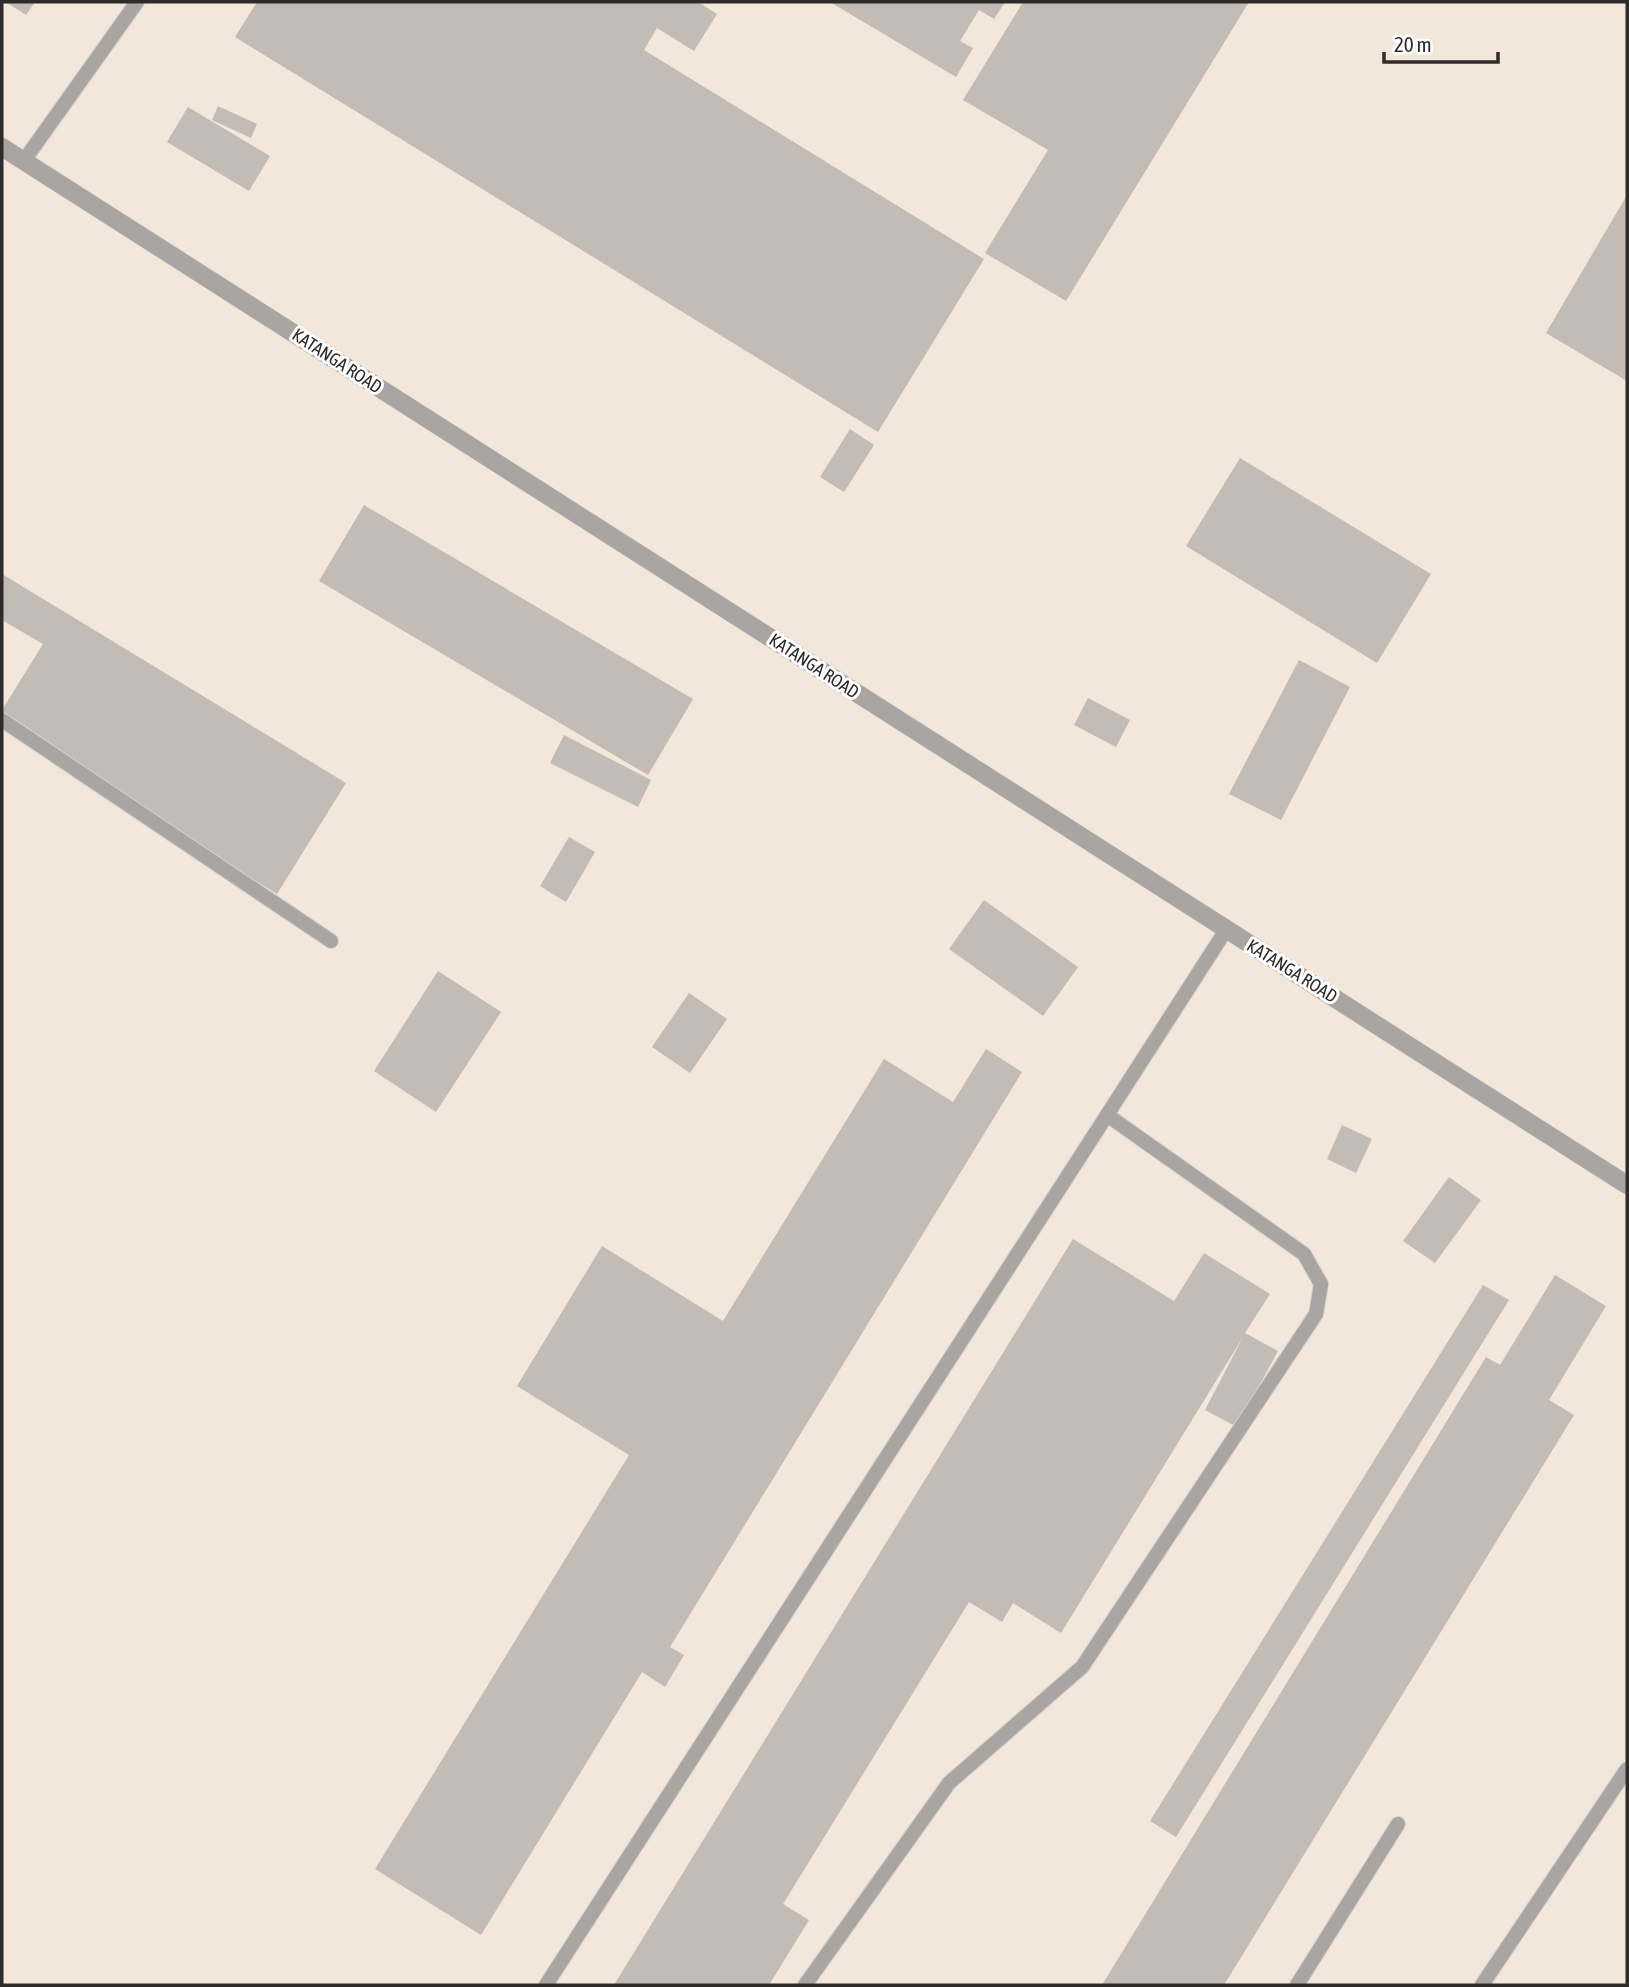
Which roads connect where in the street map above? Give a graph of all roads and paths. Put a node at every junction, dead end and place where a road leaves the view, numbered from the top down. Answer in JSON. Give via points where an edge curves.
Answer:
{"nodes":[{"id":1,"x":137,"y":2,"type":"edge"},
{"id":2,"x":2,"y":147,"type":"edge"},
{"id":3,"x":23,"y":162,"type":"junction"},
{"id":4,"x":2,"y":720,"type":"edge"},
{"id":5,"x":1226,"y":930,"type":"junction"},
{"id":6,"x":331,"y":941,"type":"dead end"},
{"id":7,"x":1107,"y":1115,"type":"junction"},
{"id":8,"x":1627,"y":1185,"type":"edge"},
{"id":9,"x":1627,"y":1769,"type":"edge"},
{"id":10,"x":1398,"y":1824,"type":"dead end"},
{"id":11,"x":546,"y":1985,"type":"edge"},
{"id":12,"x":805,"y":1985,"type":"edge"},
{"id":13,"x":1297,"y":1985,"type":"edge"},
{"id":14,"x":1482,"y":1985,"type":"edge"}],
"edges":[{"from":1,"to":3,"type":"lane"},
{"from":2,"to":3,"type":"street","name":"KATANGA ROAD"},
{"from":3,"to":5,"type":"street","name":"KATANGA ROAD"},
{"from":4,"to":6,"type":"lane"},
{"from":5,"to":7,"type":"lane"},
{"from":5,"to":8,"type":"street","name":"KATANGA ROAD"},
{"from":7,"to":11,"type":"lane"},
{"from":7,"to":12,"type":"lane","via":[[1304,1254],[1321,1284],[1316,1314],[1082,1667],[949,1783]]},
{"from":9,"to":14,"type":"lane"},
{"from":10,"to":13,"type":"lane"}]}
